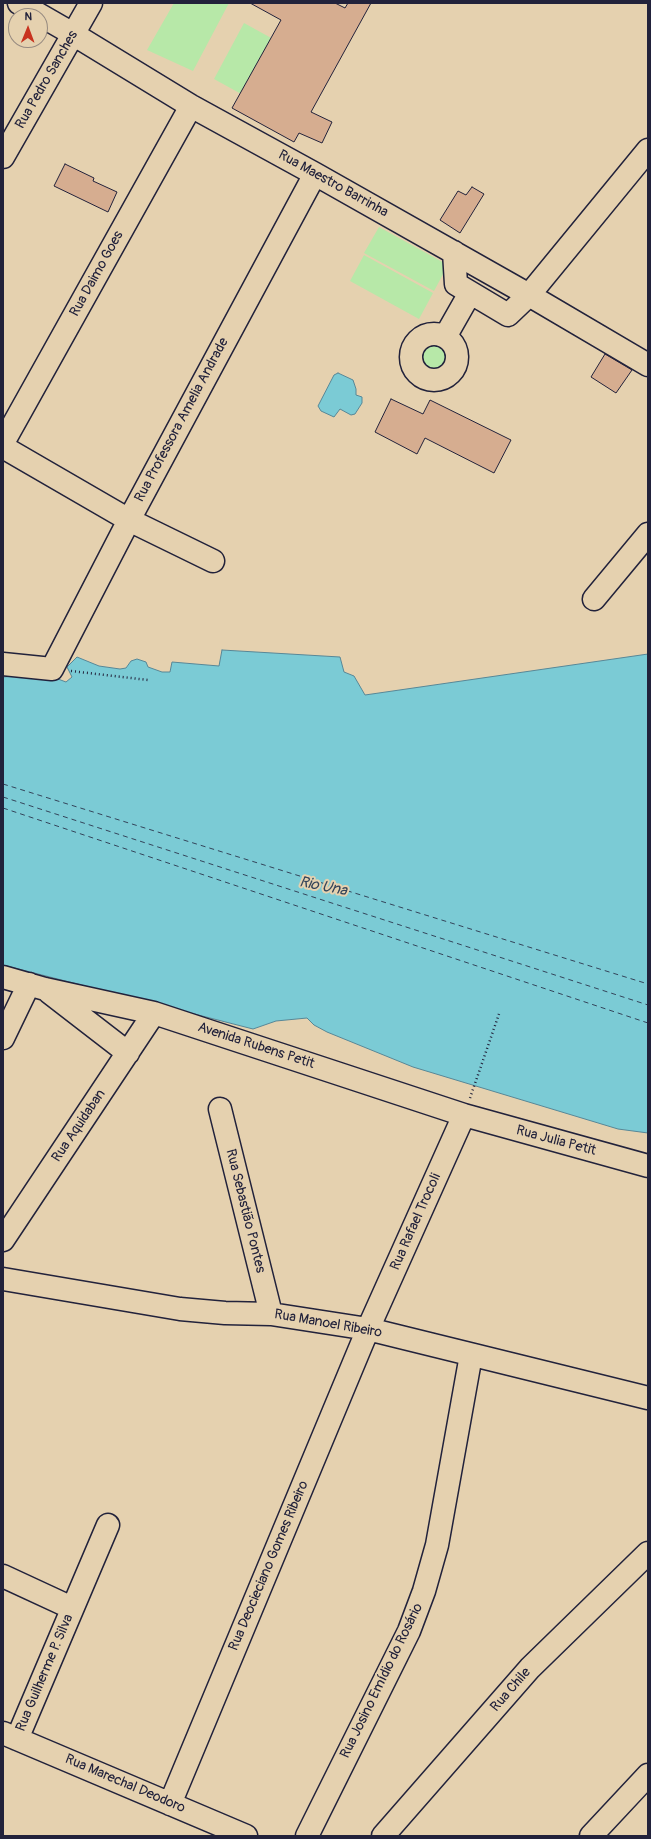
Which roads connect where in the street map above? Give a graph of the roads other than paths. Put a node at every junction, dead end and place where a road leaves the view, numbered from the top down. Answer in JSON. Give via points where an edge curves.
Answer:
{"nodes":[{"id":1,"x":19,"y":3,"type":"edge"},
{"id":2,"x":91,"y":3,"type":"edge"},
{"id":3,"x":73,"y":34,"type":"junction"},
{"id":4,"x":191,"y":106,"type":"junction"},
{"id":5,"x":648,"y":150,"type":"edge"},
{"id":6,"x":3,"y":157,"type":"edge"},
{"id":7,"x":315,"y":174,"type":"junction"},
{"id":8,"x":454,"y":252,"type":"junction"},
{"id":9,"x":470,"y":293,"type":"junction"},
{"id":10,"x":529,"y":295,"type":"junction"},
{"id":11,"x":445,"y":336,"type":"dead end"},
{"id":12,"x":648,"y":365,"type":"edge"},
{"id":13,"x":3,"y":442,"type":"edge"},
{"id":14,"x":3,"y":447,"type":"edge"},
{"id":15,"x":129,"y":520,"type":"junction"},
{"id":16,"x":648,"y":534,"type":"edge"},
{"id":17,"x":213,"y":561,"type":"dead end"},
{"id":18,"x":594,"y":598,"type":"dead end"},
{"id":19,"x":3,"y":664,"type":"edge"},
{"id":20,"x":3,"y":977,"type":"edge"},
{"id":21,"x":37,"y":987,"type":"junction"},
{"id":22,"x":154,"y":1013,"type":"junction"},
{"id":23,"x":3,"y":1038,"type":"edge"},
{"id":24,"x":128,"y":1053,"type":"junction"},
{"id":25,"x":220,"y":1110,"type":"dead end"},
{"id":26,"x":464,"y":1116,"type":"junction"},
{"id":27,"x":648,"y":1166,"type":"edge"},
{"id":28,"x":3,"y":1240,"type":"edge"},
{"id":29,"x":3,"y":1279,"type":"edge"},
{"id":30,"x":271,"y":1314,"type":"junction"},
{"id":31,"x":368,"y":1329,"type":"junction"},
{"id":32,"x":471,"y":1355,"type":"junction"},
{"id":33,"x":648,"y":1398,"type":"edge"},
{"id":34,"x":108,"y":1525,"type":"dead end"},
{"id":35,"x":648,"y":1553,"type":"edge"},
{"id":36,"x":3,"y":1576,"type":"edge"},
{"id":37,"x":72,"y":1608,"type":"junction"},
{"id":38,"x":10,"y":1736,"type":"edge"},
{"id":39,"x":648,"y":1775,"type":"edge"},
{"id":40,"x":170,"y":1804,"type":"junction"},
{"id":41,"x":246,"y":1836,"type":"edge"},
{"id":42,"x":307,"y":1836,"type":"edge"},
{"id":43,"x":383,"y":1836,"type":"edge"},
{"id":44,"x":592,"y":1836,"type":"edge"}],
"edges":[{"from":1,"to":3,"type":"street","name":"Rua Maestro Barrinha"},
{"from":2,"to":3,"type":"street","name":"Rua Pedro Sanches"},
{"from":3,"to":4,"type":"street","name":"Rua Maestro Barrinha"},
{"from":3,"to":6,"type":"street","name":"Rua Pedro Sanches"},
{"from":4,"to":7,"type":"street","name":"Rua Maestro Barrinha"},
{"from":4,"to":13,"type":"street","name":"Rua Daimo Goes"},
{"from":5,"to":10,"type":"street"},
{"from":7,"to":8,"type":"street","name":"Rua Maestro Barrinha"},
{"from":7,"to":15,"type":"street","name":"Rua Professora Amelia Andrade"},
{"from":8,"to":9,"type":"street","via":[[456,284]]},
{"from":8,"to":10,"type":"street","name":"Rua Maestro Barrinha"},
{"from":9,"to":10,"type":"street","via":[[508,315]]},
{"from":9,"to":11,"type":"street"},
{"from":10,"to":12,"type":"street","name":"Rua Maestro Barrinha"},
{"from":14,"to":15,"type":"street"},
{"from":15,"to":17,"type":"street"},
{"from":15,"to":19,"type":"street","name":"Rua Professora Amelia Andrade","via":[[52,668]]},
{"from":16,"to":18,"type":"street"},
{"from":20,"to":21,"type":"street","name":"Avenida Rubens Petit"},
{"from":21,"to":22,"type":"street","name":"Avenida Rubens Petit"},
{"from":21,"to":23,"type":"street"},
{"from":21,"to":24,"type":"street","name":"Avenida Rubens Petit"},
{"from":22,"to":24,"type":"street","name":"Rua Aquidaban"},
{"from":22,"to":26,"type":"street","name":"Avenida Rubens Petit"},
{"from":24,"to":28,"type":"street","name":"Rua Aquidaban"},
{"from":25,"to":30,"type":"street","name":"Rua Sebastião Pontes"},
{"from":26,"to":27,"type":"street","name":"Rua Julia Petit"},
{"from":26,"to":31,"type":"street","name":"Rua Rafael Trocoli"},
{"from":29,"to":30,"type":"street","name":"Rua Manoel Ribeiro","via":[[180,1309]]},
{"from":30,"to":31,"type":"street","name":"Rua Manoel Ribeiro"},
{"from":31,"to":32,"type":"street","name":"Rua Manoel Ribeiro"},
{"from":31,"to":40,"type":"street","name":"Rua Deocieciano Gomes Ribeiro"},
{"from":32,"to":33,"type":"street","name":"Rua Manoel Ribeiro"},
{"from":32,"to":42,"type":"street","name":"Rua Josino Emídio do Rosário","via":[[437,1545],[424,1591],[409,1631]]},
{"from":34,"to":37,"type":"street","name":"Rua Guilherme P. Silva"},
{"from":35,"to":43,"type":"street","name":"Rua Chile","via":[[530,1668]]},
{"from":36,"to":37,"type":"street","name":"Rua Guilherme P. Silva"},
{"from":37,"to":38,"type":"street","name":"Rua Guilherme P. Silva"},
{"from":38,"to":40,"type":"street","name":"Rua Marechal Deodoro"},
{"from":39,"to":44,"type":"street"},
{"from":40,"to":41,"type":"street","name":"Rua Marechal Deodoro"}]}
